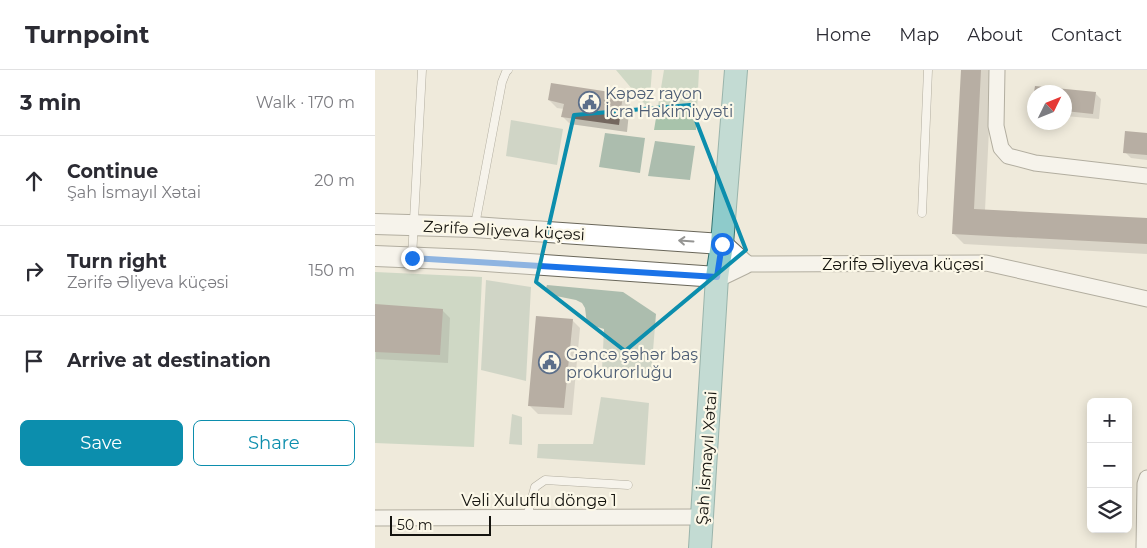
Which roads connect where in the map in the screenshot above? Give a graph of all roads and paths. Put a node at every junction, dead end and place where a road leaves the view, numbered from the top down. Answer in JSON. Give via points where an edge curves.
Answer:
{"nodes":[{"id":1,"x":422,"y":70,"type":"edge"},
{"id":2,"x":508,"y":70,"type":"edge"},
{"id":3,"x":737,"y":70,"type":"edge"},
{"id":4,"x":928,"y":70,"type":"edge"},
{"id":5,"x":997,"y":70,"type":"edge"},
{"id":6,"x":1147,"y":176,"type":"edge"},
{"id":7,"x":922,"y":213,"type":"dead end"},
{"id":8,"x":375,"y":224,"type":"edge"},
{"id":9,"x":413,"y":225,"type":"junction"},
{"id":10,"x":475,"y":227,"type":"junction"},
{"id":11,"x":722,"y":244,"type":"junction"},
{"id":12,"x":375,"y":256,"type":"edge"},
{"id":13,"x":412,"y":258,"type":"junction"},
{"id":14,"x":744,"y":264,"type":"junction"},
{"id":15,"x":717,"y":277,"type":"junction"},
{"id":16,"x":1147,"y":299,"type":"edge"},
{"id":17,"x":1147,"y":478,"type":"edge"},
{"id":18,"x":628,"y":485,"type":"dead end"},
{"id":19,"x":527,"y":517,"type":"junction"},
{"id":20,"x":702,"y":517,"type":"junction"},
{"id":21,"x":375,"y":518,"type":"edge"},
{"id":22,"x":700,"y":548,"type":"edge"},
{"id":23,"x":1144,"y":548,"type":"edge"}],
"edges":[{"from":1,"to":9,"type":"lane"},
{"from":2,"to":10,"type":"lane","via":[[502,82]]},
{"from":3,"to":11,"type":"main road","name":"Şah İsmayıl Xətai"},
{"from":4,"to":7,"type":"lane"},
{"from":5,"to":6,"type":"street","via":[[996,126],[1001,148],[1009,156]]},
{"from":8,"to":9,"type":"street","name":"Zərifə Əliyeva küçəsi"},
{"from":9,"to":10,"type":"street","name":"Zərifə Əliyeva küçəsi"},
{"from":9,"to":13,"type":"lane"},
{"from":11,"to":10,"type":"street","name":"Zərifə Əliyeva küçəsi","one_way":true},
{"from":11,"to":14,"type":"street"},
{"from":11,"to":15,"type":"main road","name":"Şah İsmayıl Xətai"},
{"from":12,"to":13,"type":"street","name":"Zərifə Əliyeva küçəsi"},
{"from":13,"to":15,"type":"street","name":"Zərifə Əliyeva küçəsi"},
{"from":14,"to":15,"type":"street","name":"Zərifə Əliyeva küçəsi"},
{"from":14,"to":16,"type":"street","name":"Zərifə Əliyeva küçəsi","via":[[986,263]]},
{"from":15,"to":20,"type":"main road","name":"Şah İsmayıl Xətai"},
{"from":17,"to":23,"type":"street"},
{"from":18,"to":19,"type":"lane","via":[[545,480],[535,487]]},
{"from":19,"to":20,"type":"street","name":"Vəli Xuluflu döngə 1"},
{"from":19,"to":21,"type":"street","name":"Vəli Xuluflu döngə 1"},
{"from":20,"to":22,"type":"main road","name":"Şah İsmayıl Xətai"}]}
